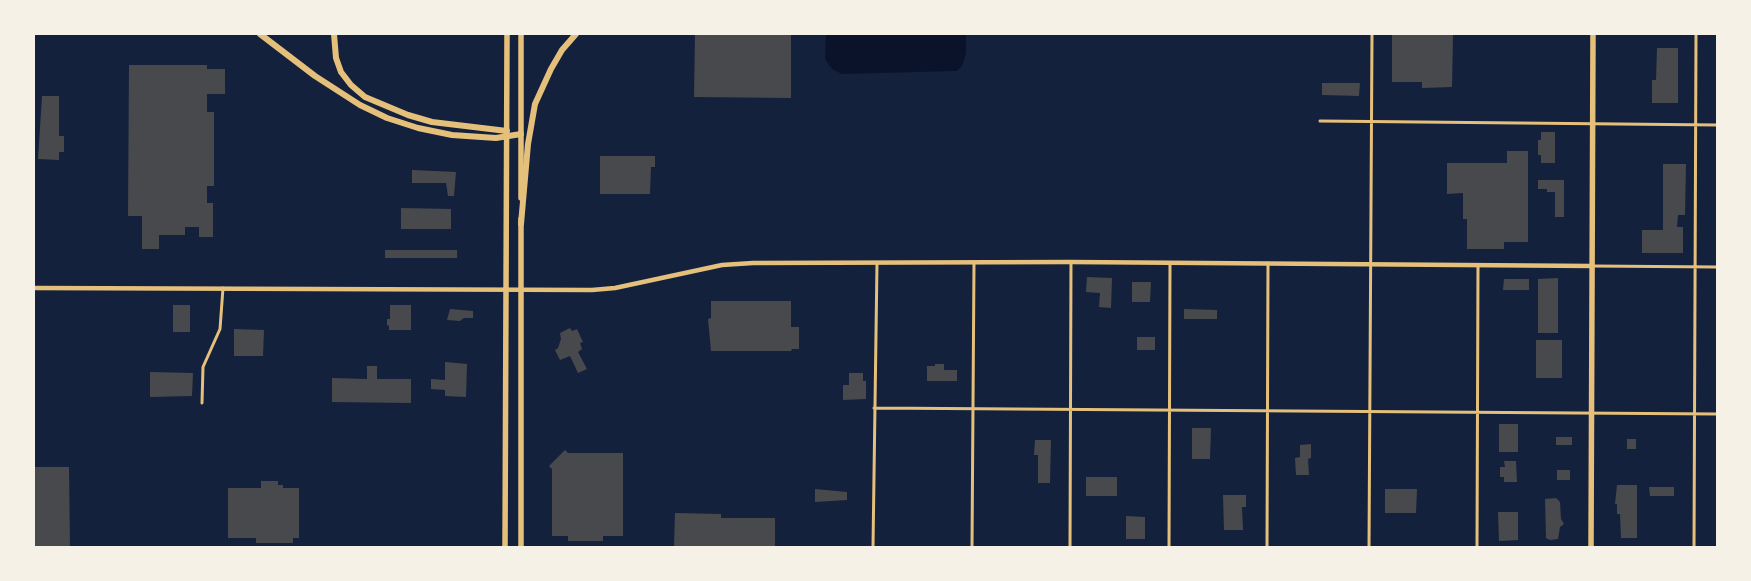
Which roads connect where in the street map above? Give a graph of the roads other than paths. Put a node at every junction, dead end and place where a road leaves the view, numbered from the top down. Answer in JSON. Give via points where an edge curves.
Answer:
{"nodes":[{"id":1,"x":260,"y":34,"type":"edge"},
{"id":2,"x":334,"y":34,"type":"edge"},
{"id":3,"x":507,"y":34,"type":"edge"},
{"id":4,"x":521,"y":34,"type":"edge"},
{"id":5,"x":576,"y":34,"type":"edge"},
{"id":6,"x":1372,"y":34,"type":"edge"},
{"id":7,"x":1593,"y":34,"type":"edge"},
{"id":8,"x":1696,"y":34,"type":"edge"},
{"id":9,"x":1320,"y":121,"type":"dead end"},
{"id":10,"x":1370,"y":122,"type":"junction"},
{"id":11,"x":1592,"y":124,"type":"junction"},
{"id":12,"x":1696,"y":125,"type":"junction"},
{"id":13,"x":1717,"y":125,"type":"edge"},
{"id":14,"x":507,"y":134,"type":"junction"},
{"id":15,"x":521,"y":134,"type":"junction"},
{"id":16,"x":521,"y":224,"type":"junction"},
{"id":17,"x":877,"y":262,"type":"junction"},
{"id":18,"x":974,"y":262,"type":"junction"},
{"id":19,"x":1071,"y":262,"type":"junction"},
{"id":20,"x":1170,"y":262,"type":"junction"},
{"id":21,"x":1268,"y":263,"type":"junction"},
{"id":22,"x":1370,"y":263,"type":"junction"},
{"id":23,"x":1478,"y":264,"type":"junction"},
{"id":24,"x":1592,"y":266,"type":"junction"},
{"id":25,"x":1694,"y":267,"type":"junction"},
{"id":26,"x":1717,"y":267,"type":"edge"},
{"id":27,"x":34,"y":288,"type":"edge"},
{"id":28,"x":223,"y":288,"type":"junction"},
{"id":29,"x":506,"y":290,"type":"junction"},
{"id":30,"x":521,"y":290,"type":"junction"},
{"id":31,"x":202,"y":403,"type":"dead end"},
{"id":32,"x":874,"y":408,"type":"junction"},
{"id":33,"x":972,"y":408,"type":"junction"},
{"id":34,"x":1071,"y":408,"type":"junction"},
{"id":35,"x":1169,"y":409,"type":"junction"},
{"id":36,"x":1268,"y":410,"type":"junction"},
{"id":37,"x":1369,"y":410,"type":"junction"},
{"id":38,"x":1477,"y":411,"type":"junction"},
{"id":39,"x":1591,"y":412,"type":"junction"},
{"id":40,"x":1694,"y":413,"type":"junction"},
{"id":41,"x":1717,"y":414,"type":"edge"},
{"id":42,"x":505,"y":547,"type":"edge"},
{"id":43,"x":521,"y":547,"type":"edge"},
{"id":44,"x":873,"y":547,"type":"edge"},
{"id":45,"x":972,"y":547,"type":"edge"},
{"id":46,"x":1070,"y":547,"type":"edge"},
{"id":47,"x":1169,"y":547,"type":"edge"},
{"id":48,"x":1267,"y":547,"type":"edge"},
{"id":49,"x":1369,"y":547,"type":"edge"},
{"id":50,"x":1477,"y":547,"type":"edge"},
{"id":51,"x":1591,"y":547,"type":"edge"},
{"id":52,"x":1694,"y":547,"type":"edge"}],
"edges":[{"from":1,"to":14,"type":"highway","via":[[315,76],[387,118],[452,135]]},
{"from":2,"to":14,"type":"highway","via":[[336,58],[342,72],[365,97],[432,122]]},
{"from":3,"to":14,"type":"main road"},
{"from":4,"to":15,"type":"main road"},
{"from":5,"to":16,"type":"highway","via":[[562,50],[535,104]]},
{"from":6,"to":10,"type":"street"},
{"from":7,"to":11,"type":"main road"},
{"from":8,"to":12,"type":"street"},
{"from":9,"to":10,"type":"street"},
{"from":10,"to":11,"type":"street"},
{"from":10,"to":22,"type":"street"},
{"from":11,"to":12,"type":"street"},
{"from":11,"to":24,"type":"main road"},
{"from":12,"to":13,"type":"street"},
{"from":12,"to":25,"type":"street"},
{"from":14,"to":15,"type":"highway"},
{"from":14,"to":29,"type":"main road"},
{"from":15,"to":16,"type":"main road"},
{"from":16,"to":30,"type":"main road"},
{"from":17,"to":18,"type":"street"},
{"from":17,"to":30,"type":"street","via":[[722,264],[615,288]]},
{"from":17,"to":32,"type":"street"},
{"from":18,"to":19,"type":"street"},
{"from":18,"to":33,"type":"street"},
{"from":19,"to":20,"type":"street"},
{"from":19,"to":34,"type":"street"},
{"from":20,"to":21,"type":"street"},
{"from":20,"to":35,"type":"street"},
{"from":21,"to":22,"type":"street"},
{"from":21,"to":36,"type":"street"},
{"from":22,"to":23,"type":"street"},
{"from":22,"to":37,"type":"street"},
{"from":23,"to":24,"type":"street"},
{"from":23,"to":38,"type":"street"},
{"from":24,"to":25,"type":"street"},
{"from":24,"to":39,"type":"main road"},
{"from":25,"to":26,"type":"street"},
{"from":25,"to":40,"type":"street"},
{"from":27,"to":28,"type":"street"},
{"from":28,"to":29,"type":"street"},
{"from":28,"to":31,"type":"street","via":[[220,329],[203,367]]},
{"from":29,"to":30,"type":"street"},
{"from":29,"to":42,"type":"main road"},
{"from":30,"to":43,"type":"main road"},
{"from":32,"to":33,"type":"street"},
{"from":32,"to":44,"type":"street"},
{"from":33,"to":34,"type":"street"},
{"from":33,"to":45,"type":"street"},
{"from":34,"to":35,"type":"street"},
{"from":34,"to":46,"type":"street"},
{"from":35,"to":36,"type":"street"},
{"from":35,"to":47,"type":"street"},
{"from":36,"to":37,"type":"street"},
{"from":36,"to":48,"type":"street"},
{"from":37,"to":38,"type":"street"},
{"from":37,"to":49,"type":"street"},
{"from":38,"to":39,"type":"street"},
{"from":38,"to":50,"type":"street"},
{"from":39,"to":40,"type":"street"},
{"from":39,"to":51,"type":"main road"},
{"from":40,"to":41,"type":"street"},
{"from":40,"to":52,"type":"street"}]}
